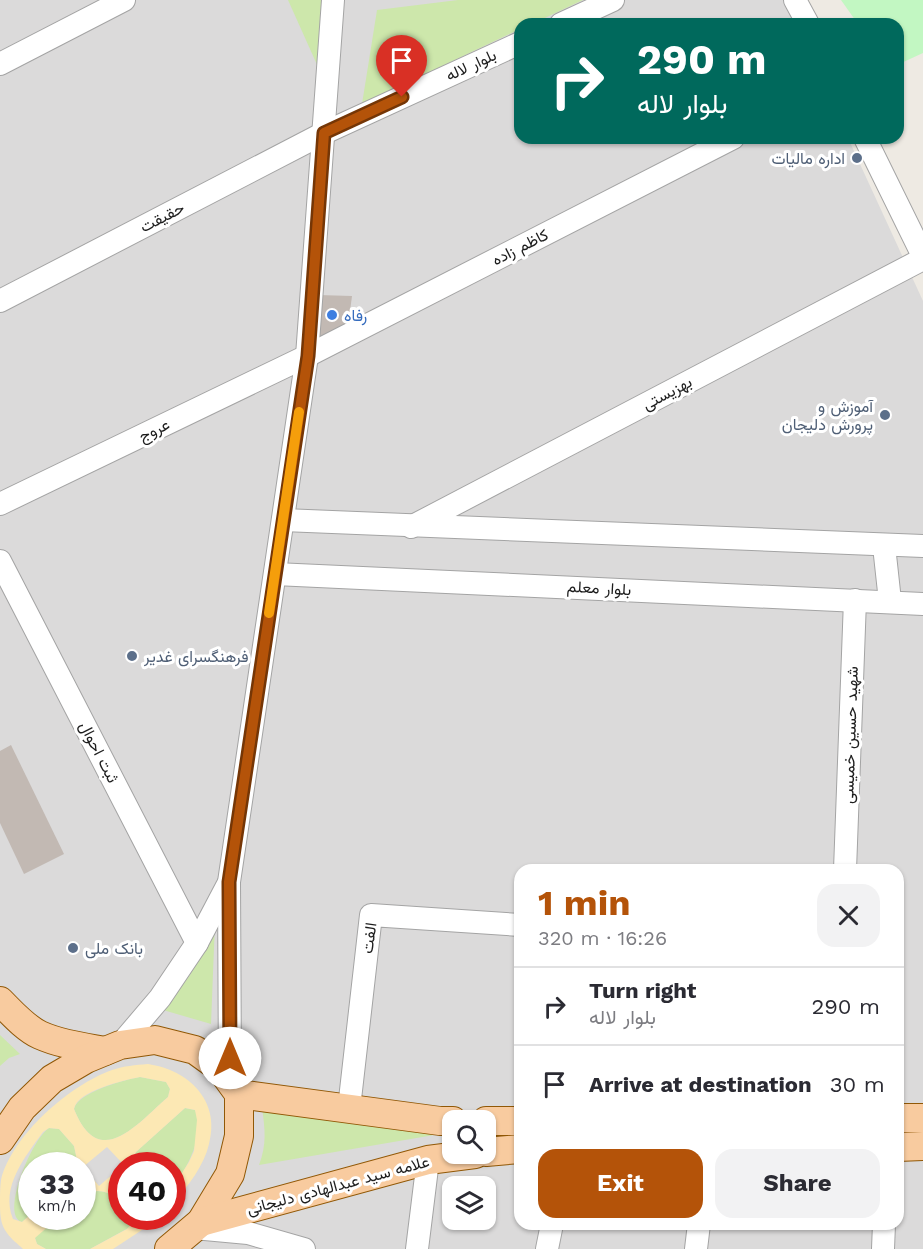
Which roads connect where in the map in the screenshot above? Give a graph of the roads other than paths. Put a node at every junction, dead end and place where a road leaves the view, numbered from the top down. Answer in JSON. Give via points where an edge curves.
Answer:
{"nodes":[{"id":1,"x":124,"y":0,"type":"edge"},
{"id":2,"x":333,"y":0,"type":"edge"},
{"id":3,"x":613,"y":0,"type":"edge"},
{"id":4,"x":795,"y":0,"type":"edge"},
{"id":5,"x":574,"y":18,"type":"edge"},
{"id":6,"x":804,"y":18,"type":"edge"},
{"id":7,"x":514,"y":46,"type":"edge"},
{"id":8,"x":0,"y":64,"type":"edge"},
{"id":9,"x":324,"y":133,"type":"junction"},
{"id":10,"x":721,"y":144,"type":"edge"},
{"id":11,"x":868,"y":144,"type":"edge"},
{"id":12,"x":923,"y":258,"type":"edge"},
{"id":13,"x":0,"y":301,"type":"edge"},
{"id":14,"x":308,"y":356,"type":"junction"},
{"id":15,"x":0,"y":504,"type":"edge"},
{"id":16,"x":283,"y":520,"type":"junction"},
{"id":17,"x":411,"y":527,"type":"junction"},
{"id":18,"x":884,"y":546,"type":"junction"},
{"id":19,"x":923,"y":546,"type":"edge"},
{"id":20,"x":0,"y":561,"type":"edge"},
{"id":21,"x":275,"y":574,"type":"junction"},
{"id":22,"x":855,"y":600,"type":"junction"},
{"id":23,"x":890,"y":601,"type":"junction"},
{"id":24,"x":923,"y":604,"type":"edge"},
{"id":25,"x":845,"y":864,"type":"edge"},
{"id":26,"x":229,"y":882,"type":"junction"},
{"id":27,"x":514,"y":925,"type":"edge"},
{"id":28,"x":197,"y":943,"type":"junction"},
{"id":29,"x":0,"y":1001,"type":"edge"},
{"id":30,"x":112,"y":1048,"type":"junction"},
{"id":31,"x":235,"y":1087,"type":"junction"},
{"id":32,"x":349,"y":1108,"type":"junction"},
{"id":33,"x":904,"y":1118,"type":"edge"},
{"id":34,"x":923,"y":1118,"type":"edge"},
{"id":35,"x":442,"y":1121,"type":"edge"},
{"id":36,"x":496,"y":1121,"type":"edge"},
{"id":37,"x":514,"y":1121,"type":"edge"},
{"id":38,"x":0,"y":1140,"type":"edge"},
{"id":39,"x":923,"y":1146,"type":"edge"},
{"id":40,"x":904,"y":1147,"type":"edge"},
{"id":41,"x":514,"y":1150,"type":"edge"},
{"id":42,"x":496,"y":1151,"type":"edge"},
{"id":43,"x":442,"y":1158,"type":"edge"},
{"id":44,"x":428,"y":1160,"type":"junction"},
{"id":45,"x":551,"y":1230,"type":"edge"},
{"id":46,"x":698,"y":1230,"type":"edge"},
{"id":47,"x":884,"y":1230,"type":"edge"},
{"id":48,"x":184,"y":1238,"type":"edge"},
{"id":49,"x":304,"y":1249,"type":"edge"},
{"id":50,"x":417,"y":1249,"type":"edge"},
{"id":51,"x":547,"y":1249,"type":"edge"},
{"id":52,"x":696,"y":1249,"type":"edge"},
{"id":53,"x":883,"y":1249,"type":"edge"}],
"edges":[{"from":1,"to":8,"type":"street"},
{"from":2,"to":9,"type":"street"},
{"from":3,"to":5,"type":"street"},
{"from":4,"to":6,"type":"street"},
{"from":7,"to":9,"type":"street","name":"بلوار لاله"},
{"from":9,"to":13,"type":"street","name":"حقیقت"},
{"from":9,"to":14,"type":"street"},
{"from":10,"to":14,"type":"street","name":"کاظم زاده"},
{"from":11,"to":12,"type":"street"},
{"from":12,"to":17,"type":"street","name":"بهزیستی"},
{"from":14,"to":15,"type":"street","name":"عروج"},
{"from":14,"to":16,"type":"street"},
{"from":16,"to":17,"type":"street"},
{"from":16,"to":21,"type":"street"},
{"from":17,"to":18,"type":"street"},
{"from":18,"to":19,"type":"street"},
{"from":18,"to":23,"type":"street"},
{"from":20,"to":28,"type":"street","name":"ثبت احوال"},
{"from":21,"to":22,"type":"street","name":"بلوار معلم"},
{"from":21,"to":26,"type":"street"},
{"from":22,"to":23,"type":"street","name":"بلوار معلم"},
{"from":22,"to":25,"type":"street","name":"شهید حسین خمیسی"},
{"from":23,"to":24,"type":"street","name":"بلوار معلم"},
{"from":26,"to":28,"type":"street"},
{"from":26,"to":31,"type":"street"},
{"from":27,"to":32,"type":"street","name":"الفت","via":[[371,915]]},
{"from":28,"to":30,"type":"street","via":[[160,998]]},
{"from":29,"to":30,"type":"main road","via":[[39,1035],[64,1043]]},
{"from":30,"to":31,"type":"main road","via":[[155,1040],[195,1050],[220,1068]]},
{"from":30,"to":38,"type":"main road","via":[[52,1079],[22,1108]]},
{"from":31,"to":32,"type":"main road"},
{"from":31,"to":48,"type":"main road","via":[[239,1136],[230,1174]]},
{"from":32,"to":35,"type":"main road"},
{"from":33,"to":34,"type":"main road"},
{"from":36,"to":37,"type":"main road"},
{"from":39,"to":40,"type":"main road"},
{"from":41,"to":42,"type":"main road"},
{"from":43,"to":44,"type":"main road","name":"علامه سید عبدالهادی دلیجانی"},
{"from":44,"to":48,"type":"main road","name":"علامه سید عبدالهادی دلیجانی"},
{"from":44,"to":50,"type":"street"},
{"from":45,"to":51,"type":"street"},
{"from":46,"to":52,"type":"street"},
{"from":47,"to":53,"type":"street"},
{"from":48,"to":49,"type":"street","via":[[248,1233]]}]}
